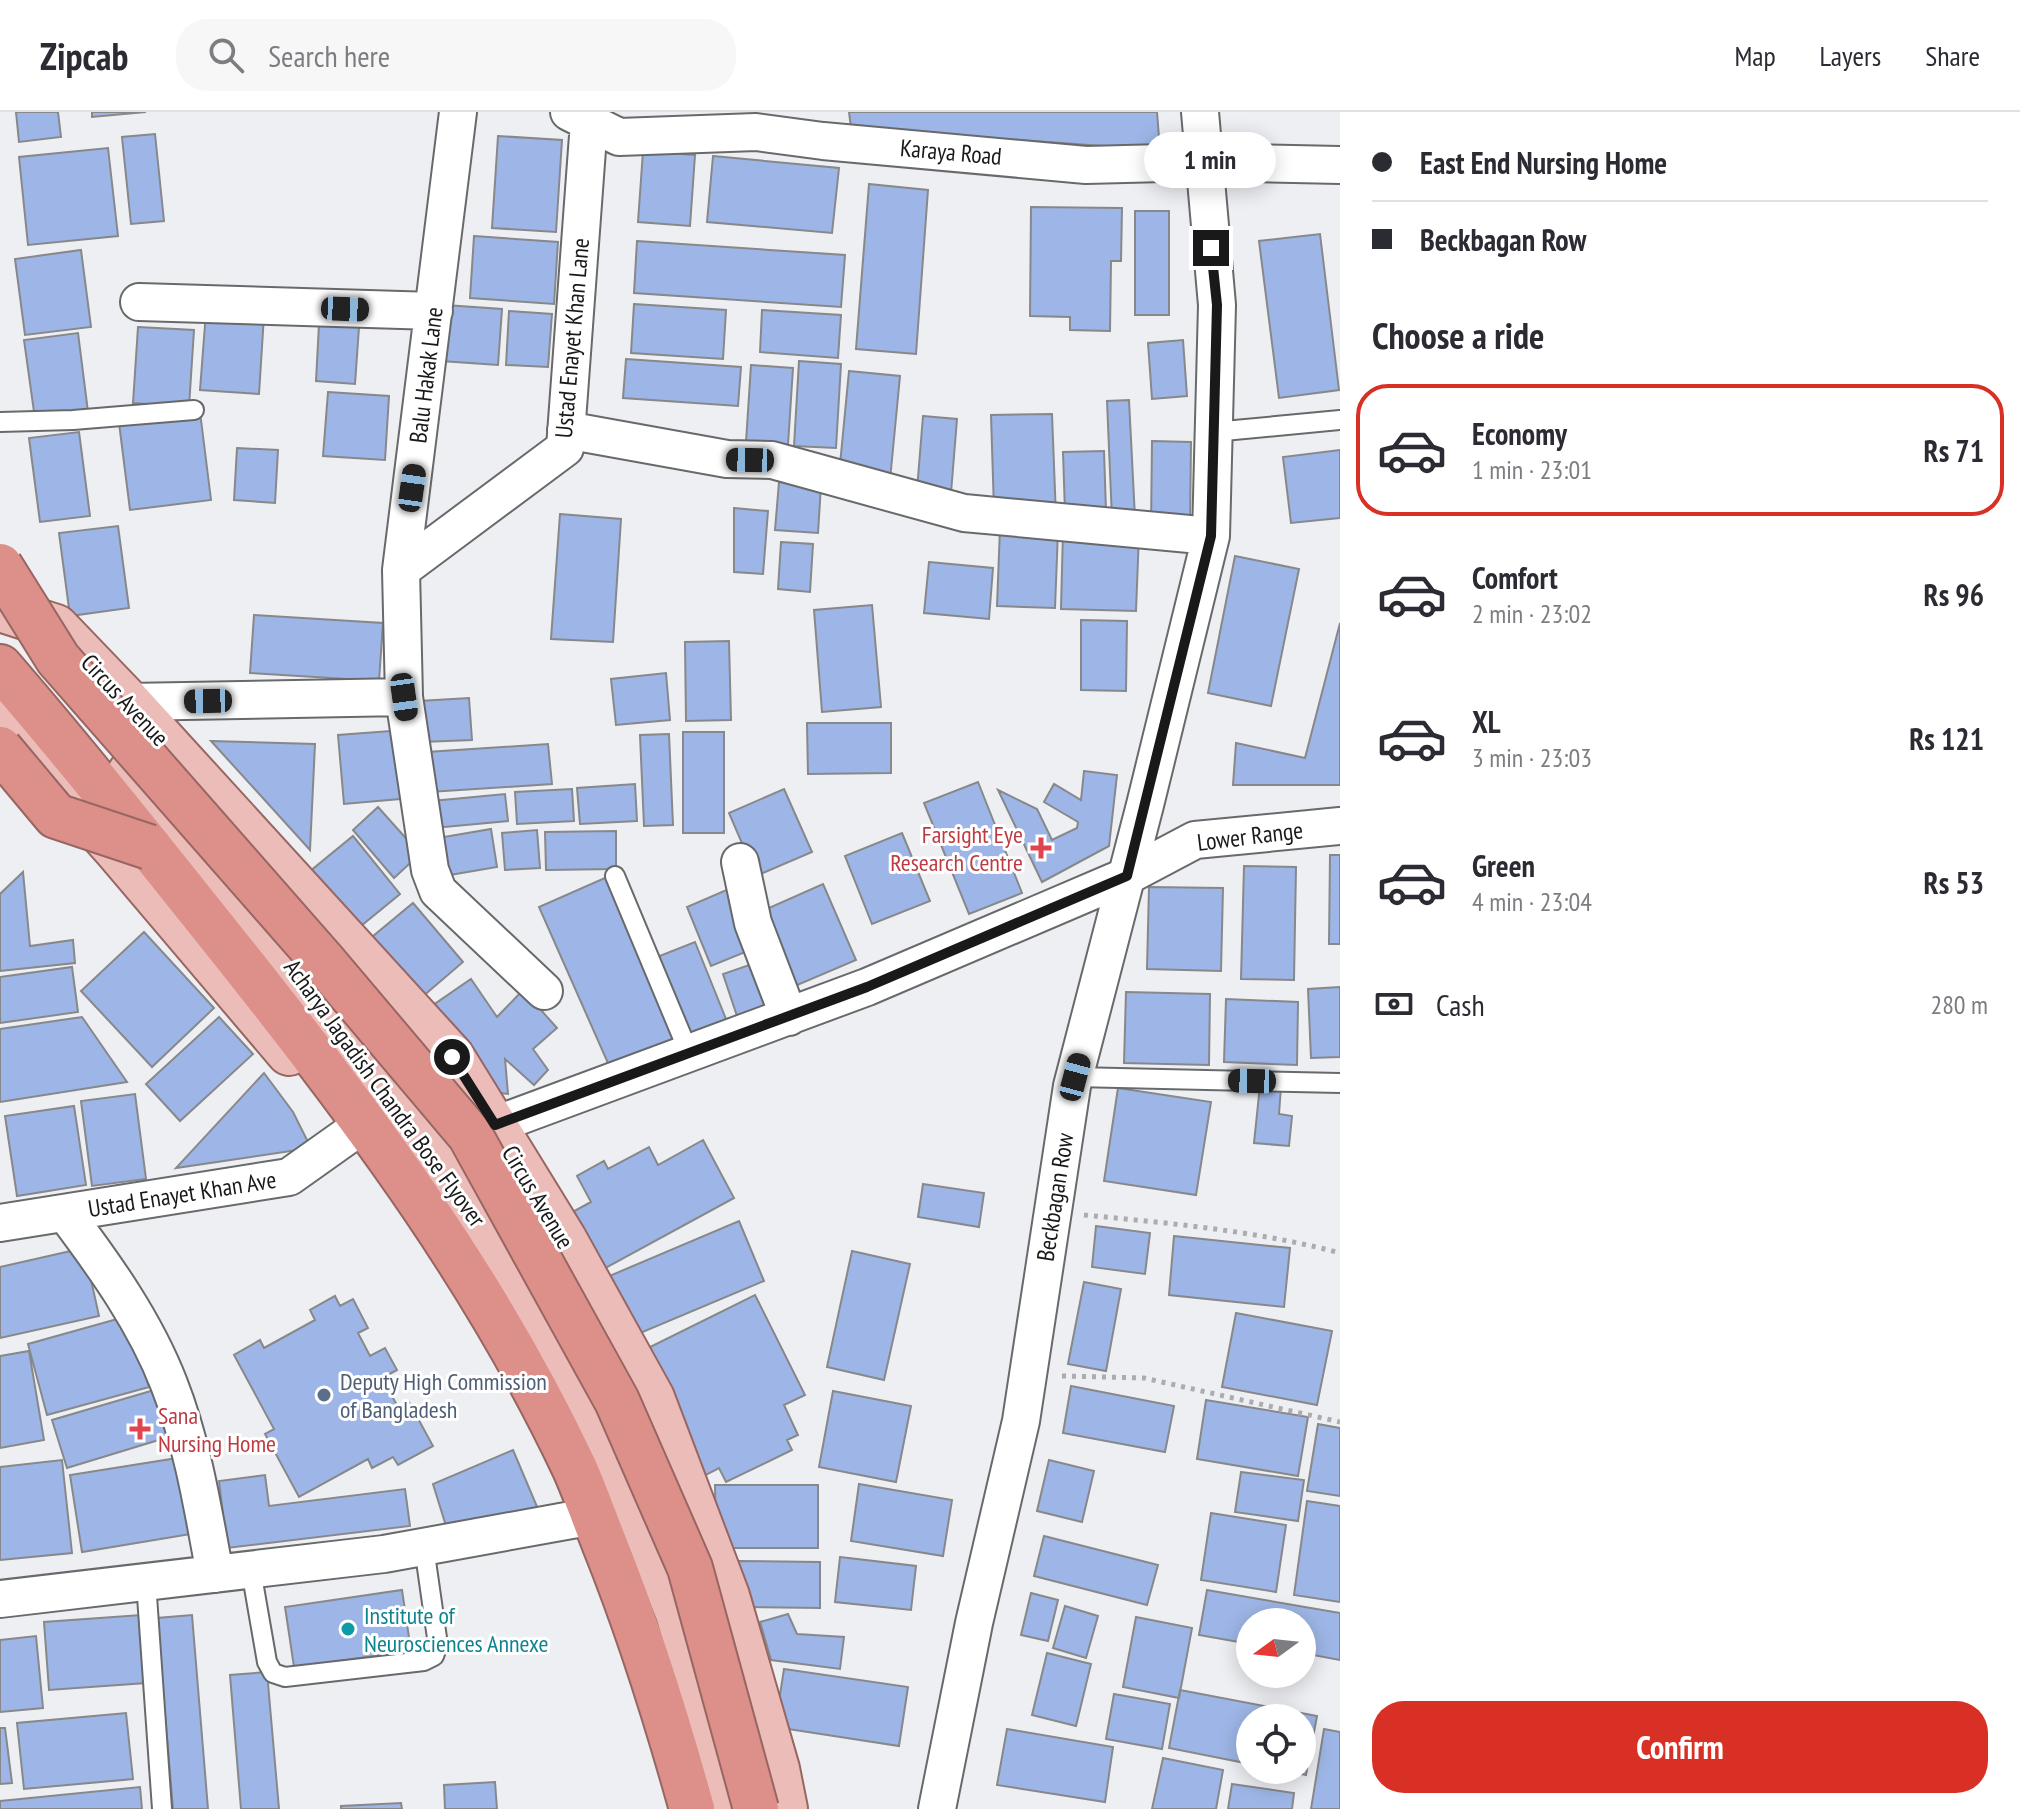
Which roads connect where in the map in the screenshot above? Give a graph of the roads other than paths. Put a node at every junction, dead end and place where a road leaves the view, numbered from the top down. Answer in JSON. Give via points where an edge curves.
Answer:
{"nodes":[{"id":1,"x":458,"y":112,"type":"edge"},
{"id":2,"x":1200,"y":112,"type":"edge"},
{"id":3,"x":579,"y":117,"type":"edge"},
{"id":4,"x":823,"y":126,"type":"edge"},
{"id":5,"x":1203,"y":162,"type":"junction"},
{"id":6,"x":1340,"y":165,"type":"edge"},
{"id":7,"x":139,"y":302,"type":"dead end"},
{"id":8,"x":434,"y":311,"type":"junction"},
{"id":9,"x":194,"y":410,"type":"dead end"},
{"id":10,"x":1340,"y":420,"type":"edge"},
{"id":11,"x":0,"y":422,"type":"edge"},
{"id":12,"x":566,"y":430,"type":"junction"},
{"id":13,"x":1213,"y":432,"type":"junction"},
{"id":14,"x":1211,"y":536,"type":"junction"},
{"id":15,"x":0,"y":566,"type":"edge"},
{"id":16,"x":401,"y":570,"type":"junction"},
{"id":17,"x":0,"y":609,"type":"edge"},
{"id":18,"x":0,"y":619,"type":"edge"},
{"id":19,"x":0,"y":667,"type":"edge"},
{"id":20,"x":404,"y":697,"type":"junction"},
{"id":21,"x":128,"y":702,"type":"junction"},
{"id":22,"x":0,"y":719,"type":"edge"},
{"id":23,"x":0,"y":749,"type":"edge"},
{"id":24,"x":1340,"y":826,"type":"edge"},
{"id":25,"x":149,"y":847,"type":"junction"},
{"id":26,"x":740,"y":862,"type":"dead end"},
{"id":27,"x":615,"y":876,"type":"dead end"},
{"id":28,"x":1127,"y":876,"type":"junction"},
{"id":29,"x":544,"y":991,"type":"dead end"},
{"id":30,"x":789,"y":1017,"type":"junction"},
{"id":31,"x":689,"y":1053,"type":"junction"},
{"id":32,"x":1075,"y":1077,"type":"junction"},
{"id":33,"x":1340,"y":1083,"type":"edge"},
{"id":34,"x":495,"y":1125,"type":"junction"},
{"id":35,"x":351,"y":1133,"type":"junction"},
{"id":36,"x":65,"y":1213,"type":"junction"},
{"id":37,"x":1,"y":1217,"type":"edge"},
{"id":38,"x":577,"y":1519,"type":"junction"},
{"id":39,"x":424,"y":1547,"type":"junction"},
{"id":40,"x":251,"y":1570,"type":"junction"},
{"id":41,"x":215,"y":1574,"type":"junction"},
{"id":42,"x":146,"y":1582,"type":"junction"},
{"id":43,"x":0,"y":1599,"type":"edge"},
{"id":44,"x":162,"y":1809,"type":"edge"},
{"id":45,"x":677,"y":1809,"type":"edge"},
{"id":46,"x":692,"y":1809,"type":"edge"},
{"id":47,"x":733,"y":1809,"type":"edge"},
{"id":48,"x":756,"y":1809,"type":"edge"},
{"id":49,"x":785,"y":1809,"type":"edge"},
{"id":50,"x":937,"y":1809,"type":"edge"}],
"edges":[{"from":1,"to":8,"type":"street","name":"Balu Hakak Lane"},
{"from":2,"to":5,"type":"street","name":"Beckbagan Row"},
{"from":3,"to":4,"type":"street","name":"Karaya Road","via":[[619,137]]},
{"from":3,"to":12,"type":"street","name":"Ustad Enayet Khan Lane"},
{"from":4,"to":5,"type":"street","name":"Karaya Road","via":[[1086,165]]},
{"from":5,"to":6,"type":"street","name":"Karaya Road"},
{"from":5,"to":13,"type":"street","name":"Beckbagan Row","via":[[1217,305]]},
{"from":7,"to":8,"type":"street"},
{"from":8,"to":16,"type":"street","name":"Balu Hakak Lane"},
{"from":9,"to":11,"type":"lane"},
{"from":10,"to":13,"type":"lane"},
{"from":12,"to":14,"type":"street","via":[[727,459],[772,460],[964,513]]},
{"from":12,"to":16,"type":"street","name":"Ustad Enayet Khan Lane","via":[[565,448]]},
{"from":13,"to":14,"type":"street","name":"Beckbagan Row"},
{"from":14,"to":28,"type":"street","name":"Beckbagan Row"},
{"from":15,"to":48,"type":"highway","bridge":true,"via":[[58,659],[470,1135],[617,1401],[690,1568]]},
{"from":16,"to":20,"type":"street","name":"Balu Hakak Lane"},
{"from":17,"to":21,"type":"main road","name":"Circus Avenue","via":[[56,627]]},
{"from":18,"to":47,"type":"main road","name":"Acharya Jagadish Chandra Bose Flyover","via":[[313,992],[462,1190],[535,1310],[642,1524],[673,1600]]},
{"from":19,"to":25,"type":"highway","name":"Acharya Jagadish Chandra Bose Flyover"},
{"from":20,"to":21,"type":"street"},
{"from":20,"to":29,"type":"street","name":"Balu Hakak Lane","via":[[430,870],[438,891]]},
{"from":21,"to":34,"type":"main road","name":"Circus Avenue","via":[[452,1057]]},
{"from":22,"to":35,"type":"main road","via":[[315,1083]]},
{"from":23,"to":25,"type":"highway","bridge":true,"via":[[56,816]]},
{"from":24,"to":28,"type":"street","name":"Lower Range","via":[[1195,840]]},
{"from":25,"to":46,"type":"highway","name":"Acharya Jagadish Chandra Bose Flyover","via":[[391,1158],[446,1236],[514,1350],[576,1471],[631,1611]]},
{"from":26,"to":30,"type":"street","via":[[753,923]]},
{"from":27,"to":31,"type":"lane"},
{"from":28,"to":30,"type":"street","name":"Lower Range"},
{"from":28,"to":32,"type":"street","name":"Beckbagan Row"},
{"from":30,"to":31,"type":"street","name":"Lower Range"},
{"from":31,"to":34,"type":"street","name":"Lower Range"},
{"from":32,"to":33,"type":"lane"},
{"from":32,"to":50,"type":"street","name":"Beckbagan Row","via":[[1021,1421]]},
{"from":34,"to":49,"type":"main road","name":"Circus Avenue","via":[[652,1398],[727,1596]]},
{"from":35,"to":36,"type":"street","name":"Ustad Enayet Khan Ave","via":[[289,1177]]},
{"from":35,"to":38,"type":"main road","via":[[461,1296]]},
{"from":36,"to":37,"type":"street","name":"Ustad Enayet Khan Ave"},
{"from":36,"to":41,"type":"street","via":[[135,1313],[169,1384],[194,1465]]},
{"from":38,"to":39,"type":"street"},
{"from":38,"to":45,"type":"main road","via":[[610,1591]]},
{"from":39,"to":40,"type":"street"},
{"from":39,"to":40,"type":"lane","via":[[438,1645],[434,1656],[424,1661],[285,1677],[273,1673]]},
{"from":40,"to":41,"type":"street"},
{"from":41,"to":42,"type":"street"},
{"from":42,"to":43,"type":"street"},
{"from":42,"to":44,"type":"lane"}]}
